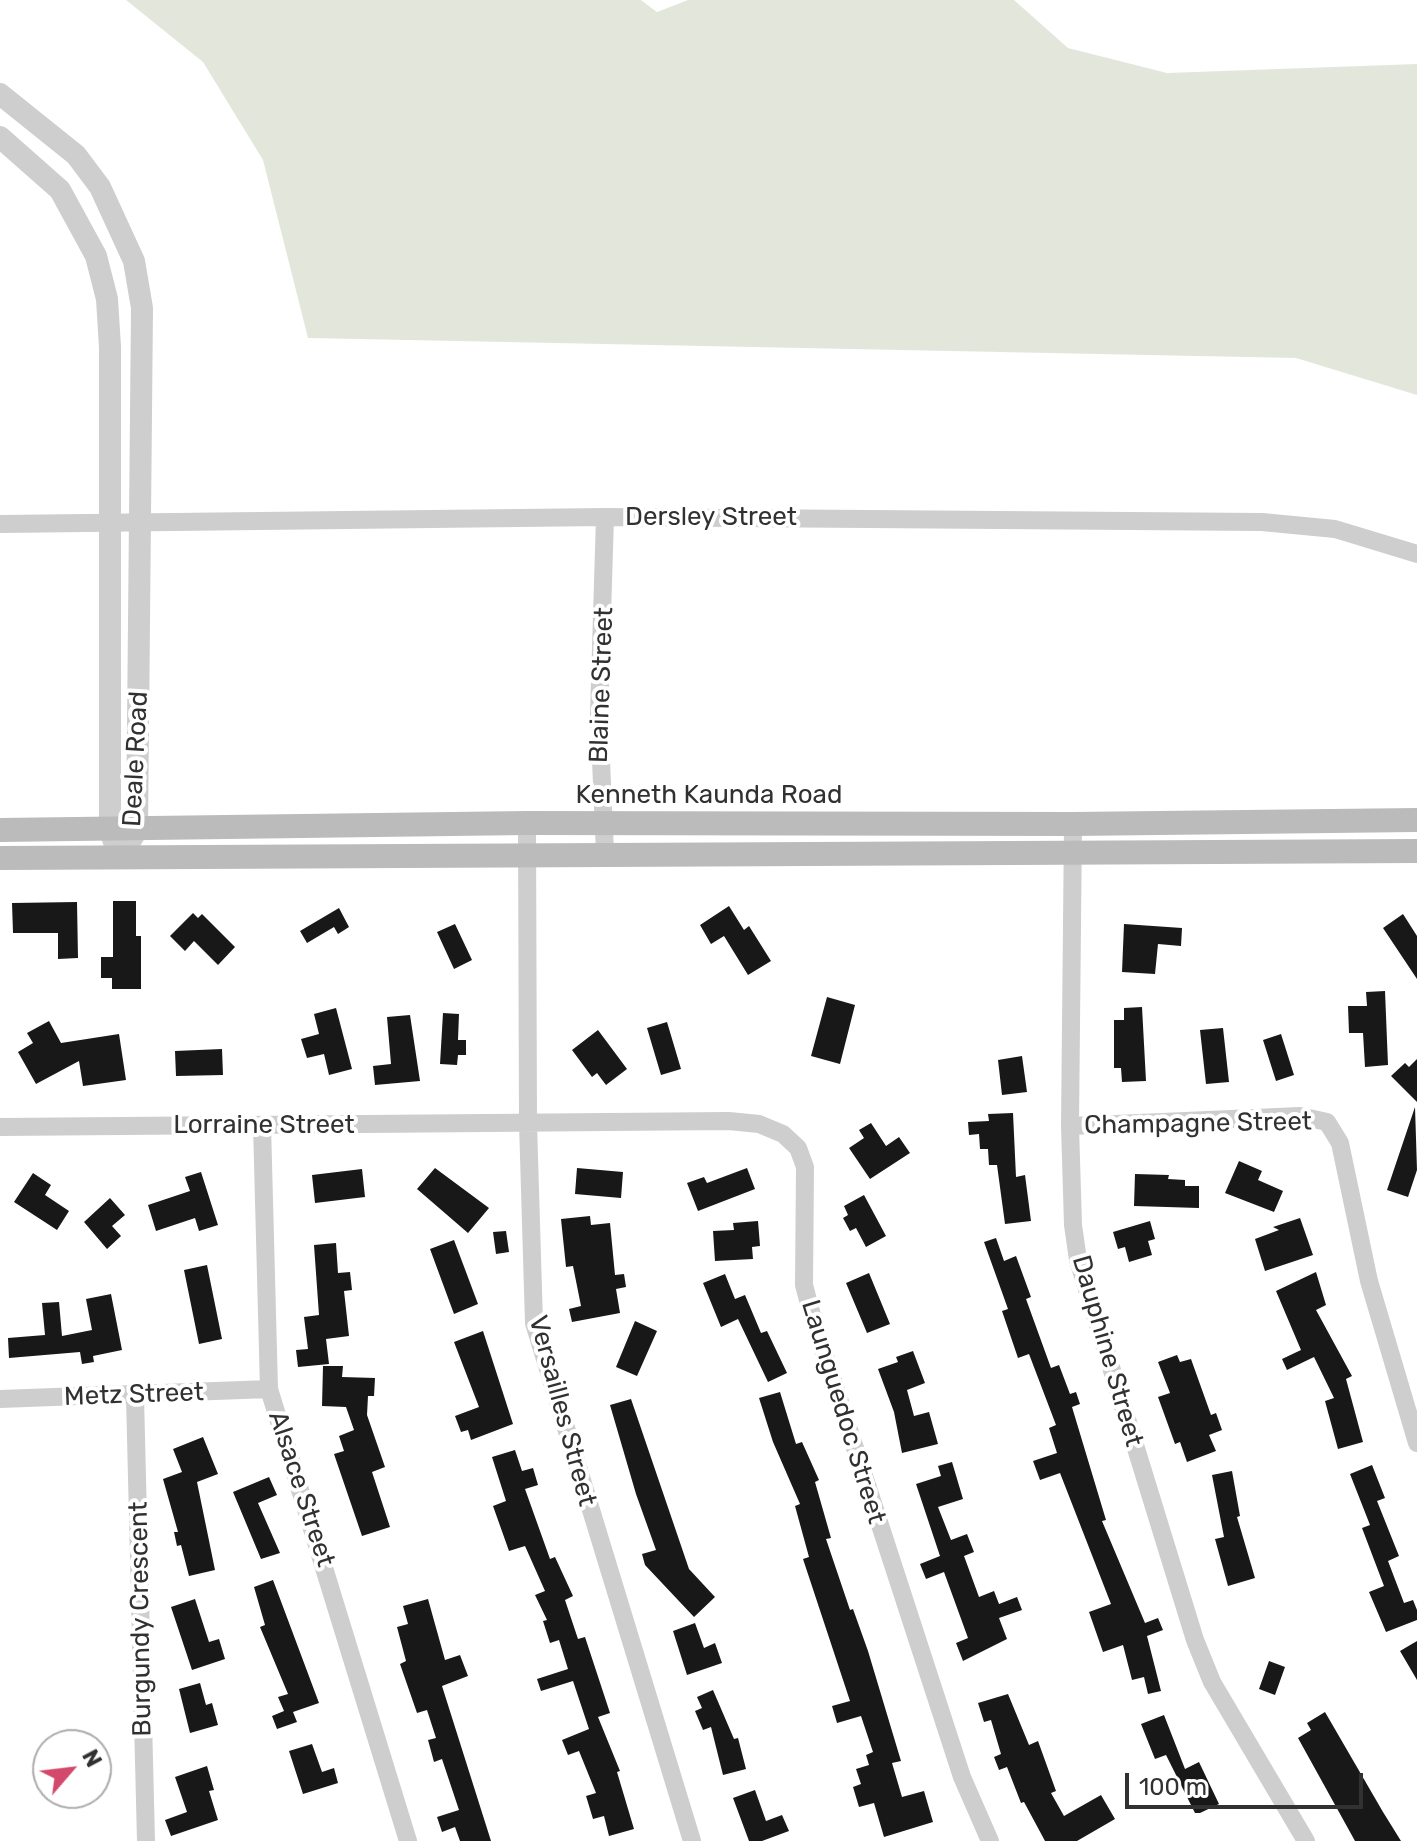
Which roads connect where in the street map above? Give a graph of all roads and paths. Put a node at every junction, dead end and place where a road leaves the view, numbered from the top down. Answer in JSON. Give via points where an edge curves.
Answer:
{"nodes":[{"id":1,"x":2,"y":101,"type":"edge"},
{"id":2,"x":0,"y":137,"type":"edge"},
{"id":3,"x":109,"y":324,"type":"junction"},
{"id":4,"x":142,"y":324,"type":"junction"},
{"id":5,"x":605,"y":517,"type":"junction"},
{"id":6,"x":111,"y":523,"type":"junction"},
{"id":7,"x":0,"y":524,"type":"edge"},
{"id":8,"x":143,"y":524,"type":"junction"},
{"id":9,"x":1417,"y":554,"type":"edge"},
{"id":10,"x":1417,"y":820,"type":"edge"},
{"id":11,"x":602,"y":822,"type":"junction"},
{"id":12,"x":527,"y":823,"type":"junction"},
{"id":13,"x":1073,"y":824,"type":"junction"},
{"id":14,"x":0,"y":830,"type":"edge"},
{"id":15,"x":110,"y":830,"type":"junction"},
{"id":16,"x":137,"y":830,"type":"junction"},
{"id":17,"x":1417,"y":851,"type":"edge"},
{"id":18,"x":605,"y":853,"type":"junction"},
{"id":19,"x":1071,"y":855,"type":"junction"},
{"id":20,"x":528,"y":857,"type":"junction"},
{"id":21,"x":0,"y":858,"type":"edge"},
{"id":22,"x":120,"y":858,"type":"junction"},
{"id":23,"x":528,"y":1123,"type":"junction"},
{"id":24,"x":262,"y":1125,"type":"junction"},
{"id":25,"x":1070,"y":1126,"type":"junction"},
{"id":26,"x":0,"y":1127,"type":"edge"},
{"id":27,"x":269,"y":1389,"type":"junction"},
{"id":28,"x":135,"y":1397,"type":"junction"},
{"id":29,"x":0,"y":1399,"type":"edge"},
{"id":30,"x":1417,"y":1443,"type":"edge"},
{"id":31,"x":146,"y":1841,"type":"edge"},
{"id":32,"x":408,"y":1841,"type":"edge"},
{"id":33,"x":692,"y":1841,"type":"edge"},
{"id":34,"x":990,"y":1841,"type":"edge"},
{"id":35,"x":1306,"y":1841,"type":"edge"}],
"edges":[{"from":1,"to":4,"type":"street","name":"Deale Road","via":[[76,155],[100,187],[134,261]]},
{"from":2,"to":3,"type":"street","name":"Deale Road","via":[[60,190],[77,218],[96,256]]},
{"from":3,"to":4,"type":"street"},
{"from":3,"to":6,"type":"street","name":"Deale Road"},
{"from":4,"to":8,"type":"street","name":"Deale Road"},
{"from":5,"to":8,"type":"street","name":"Dersley Street"},
{"from":5,"to":9,"type":"street","name":"Dersley Street","via":[[1262,522],[1335,529]]},
{"from":5,"to":11,"type":"street","name":"Blaine Street","via":[[599,714]]},
{"from":6,"to":7,"type":"street","name":"Dersley Street"},
{"from":6,"to":8,"type":"street","name":"Dersley Street"},
{"from":6,"to":15,"type":"street","name":"Deale Road"},
{"from":8,"to":16,"type":"street","name":"Deale Road"},
{"from":10,"to":13,"type":"main road","name":"Kenneth Kaunda Road"},
{"from":11,"to":12,"type":"main road","name":"Kenneth Kaunda Road"},
{"from":11,"to":13,"type":"main road","name":"Kenneth Kaunda Road"},
{"from":11,"to":18,"type":"street","name":"Blaine Street"},
{"from":12,"to":16,"type":"main road","name":"Kenneth Kaunda Road"},
{"from":12,"to":20,"type":"street","name":"Versailles Street"},
{"from":13,"to":19,"type":"street","name":"Dauphine Street"},
{"from":14,"to":15,"type":"main road","name":"Kenneth Kaunda Road"},
{"from":15,"to":16,"type":"main road","name":"Kenneth Kaunda Road"},
{"from":15,"to":22,"type":"street","name":"Deale Road"},
{"from":16,"to":22,"type":"street","name":"Deale Road"},
{"from":17,"to":19,"type":"main road"},
{"from":18,"to":19,"type":"main road"},
{"from":18,"to":20,"type":"main road"},
{"from":19,"to":25,"type":"street","name":"Dauphine Street"},
{"from":20,"to":22,"type":"main road"},
{"from":20,"to":23,"type":"street","name":"Versailles Street"},
{"from":21,"to":22,"type":"main road"},
{"from":23,"to":24,"type":"street","name":"Lorraine Street"},
{"from":23,"to":33,"type":"street","name":"Versailles Street","via":[[534,1323]]},
{"from":23,"to":34,"type":"street","name":"Launguedoc Street","via":[[759,1124],[783,1134],[798,1148],[805,1167],[804,1285],[813,1319],[957,1762]]},
{"from":24,"to":26,"type":"street","name":"Lorraine Street"},
{"from":24,"to":27,"type":"street","name":"Alsace Street"},
{"from":25,"to":30,"type":"street","name":"Champagne Street","via":[[1300,1116],[1327,1122],[1340,1143],[1369,1281]]},
{"from":25,"to":35,"type":"street","name":"Dauphine Street","via":[[1078,1260],[1195,1640],[1230,1716]]},
{"from":27,"to":28,"type":"street","name":"Metz Street"},
{"from":27,"to":32,"type":"street","name":"Alsace Street"},
{"from":28,"to":29,"type":"street","name":"Metz Street"},
{"from":28,"to":31,"type":"street","name":"Burgundy Crescent"}]}
